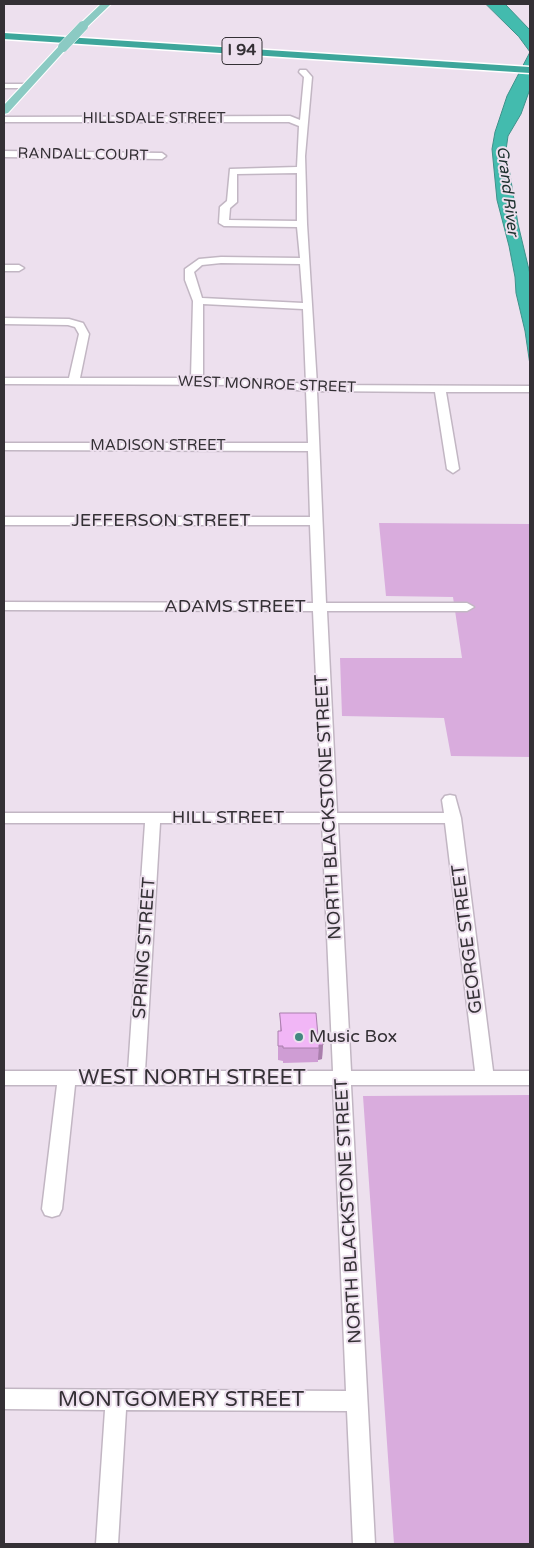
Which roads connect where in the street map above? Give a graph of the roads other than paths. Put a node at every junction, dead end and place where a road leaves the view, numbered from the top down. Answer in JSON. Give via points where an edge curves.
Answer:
{"nodes":[{"id":1,"x":106,"y":4,"type":"edge"},
{"id":2,"x":4,"y":30,"type":"edge"},
{"id":3,"x":4,"y":36,"type":"edge"},
{"id":4,"x":63,"y":47,"type":"joint"},
{"id":5,"x":530,"y":63,"type":"edge"},
{"id":6,"x":478,"y":64,"type":"junction"},
{"id":7,"x":530,"y":70,"type":"edge"},
{"id":8,"x":304,"y":72,"type":"dead end"},
{"id":9,"x":4,"y":86,"type":"edge"},
{"id":10,"x":27,"y":86,"type":"junction"},
{"id":11,"x":4,"y":111,"type":"edge"},
{"id":12,"x":4,"y":119,"type":"edge"},
{"id":13,"x":302,"y":124,"type":"junction"},
{"id":14,"x":4,"y":154,"type":"edge"},
{"id":15,"x":162,"y":156,"type":"dead end"},
{"id":16,"x":300,"y":170,"type":"junction"},
{"id":17,"x":302,"y":224,"type":"junction"},
{"id":18,"x":304,"y":260,"type":"junction"},
{"id":19,"x":4,"y":268,"type":"edge"},
{"id":20,"x":19,"y":268,"type":"dead end"},
{"id":21,"x":198,"y":301,"type":"junction"},
{"id":22,"x":308,"y":306,"type":"junction"},
{"id":23,"x":4,"y":321,"type":"edge"},
{"id":24,"x":4,"y":381,"type":"edge"},
{"id":25,"x":74,"y":381,"type":"junction"},
{"id":26,"x":198,"y":382,"type":"junction"},
{"id":27,"x":311,"y":388,"type":"junction"},
{"id":28,"x":440,"y":388,"type":"junction"},
{"id":29,"x":530,"y":389,"type":"edge"},
{"id":30,"x":4,"y":446,"type":"edge"},
{"id":31,"x":313,"y":446,"type":"junction"},
{"id":32,"x":453,"y":469,"type":"dead end"},
{"id":33,"x":4,"y":521,"type":"edge"},
{"id":34,"x":317,"y":521,"type":"junction"},
{"id":35,"x":4,"y":606,"type":"edge"},
{"id":36,"x":320,"y":607,"type":"junction"},
{"id":37,"x":467,"y":607,"type":"dead end"},
{"id":38,"x":450,"y":800,"type":"dead end"},
{"id":39,"x":4,"y":818,"type":"edge"},
{"id":40,"x":153,"y":818,"type":"junction"},
{"id":41,"x":329,"y":818,"type":"junction"},
{"id":42,"x":453,"y":818,"type":"junction"},
{"id":43,"x":4,"y":1078,"type":"edge"},
{"id":44,"x":67,"y":1078,"type":"junction"},
{"id":45,"x":136,"y":1078,"type":"junction"},
{"id":46,"x":342,"y":1078,"type":"junction"},
{"id":47,"x":484,"y":1078,"type":"junction"},
{"id":48,"x":530,"y":1078,"type":"edge"},
{"id":49,"x":52,"y":1208,"type":"dead end"},
{"id":50,"x":4,"y":1399,"type":"edge"},
{"id":51,"x":116,"y":1400,"type":"junction"},
{"id":52,"x":358,"y":1401,"type":"junction"},
{"id":53,"x":107,"y":1544,"type":"edge"},
{"id":54,"x":364,"y":1544,"type":"edge"}],
"edges":[{"from":1,"to":4,"type":"main road","bridge":true},
{"from":2,"to":6,"type":"highway","number":"I 94","via":[[150,37]]},
{"from":3,"to":6,"type":"highway","number":"I 94"},
{"from":4,"to":10,"type":"main road"},
{"from":5,"to":6,"type":"highway","number":"I 94"},
{"from":6,"to":7,"type":"highway","number":"I 94"},
{"from":8,"to":13,"type":"street","name":"NORTH BLACKSTONE STREET","via":[[308,77]]},
{"from":9,"to":10,"type":"street"},
{"from":10,"to":11,"type":"main road"},
{"from":12,"to":13,"type":"street","name":"HILLSDALE STREET","via":[[290,120]]},
{"from":13,"to":16,"type":"street","name":"NORTH BLACKSTONE STREET"},
{"from":14,"to":15,"type":"street","name":"RANDALL COURT"},
{"from":16,"to":17,"type":"street","name":"NORTH BLACKSTONE STREET"},
{"from":16,"to":17,"type":"street","via":[[232,171],[232,202],[225,207],[224,223]]},
{"from":17,"to":18,"type":"street","name":"NORTH BLACKSTONE STREET"},
{"from":18,"to":21,"type":"street","via":[[199,262],[189,275]]},
{"from":18,"to":22,"type":"street","name":"NORTH BLACKSTONE STREET"},
{"from":19,"to":20,"type":"street"},
{"from":21,"to":22,"type":"street"},
{"from":21,"to":26,"type":"street"},
{"from":22,"to":27,"type":"street","name":"NORTH BLACKSTONE STREET"},
{"from":23,"to":25,"type":"street","via":[[79,325],[84,334]]},
{"from":24,"to":25,"type":"street","name":"WEST MONROE STREET"},
{"from":25,"to":26,"type":"street","name":"WEST MONROE STREET"},
{"from":26,"to":27,"type":"street","name":"WEST MONROE STREET","via":[[252,382]]},
{"from":27,"to":28,"type":"street","name":"WEST MONROE STREET"},
{"from":27,"to":31,"type":"street","name":"NORTH BLACKSTONE STREET"},
{"from":28,"to":29,"type":"street","name":"WEST MONROE STREET"},
{"from":28,"to":32,"type":"street"},
{"from":30,"to":31,"type":"street","name":"MADISON STREET"},
{"from":31,"to":34,"type":"street","name":"NORTH BLACKSTONE STREET"},
{"from":33,"to":34,"type":"street","name":"JEFFERSON STREET"},
{"from":34,"to":36,"type":"street","name":"NORTH BLACKSTONE STREET"},
{"from":35,"to":36,"type":"street","name":"ADAMS STREET"},
{"from":36,"to":37,"type":"street","name":"ADAMS STREET"},
{"from":36,"to":41,"type":"street","name":"NORTH BLACKSTONE STREET"},
{"from":38,"to":42,"type":"street","name":"GEORGE STREET"},
{"from":39,"to":40,"type":"street","name":"HILL STREET"},
{"from":40,"to":41,"type":"street","name":"HILL STREET"},
{"from":40,"to":45,"type":"street","name":"SPRING STREET"},
{"from":41,"to":42,"type":"street","name":"HILL STREET"},
{"from":41,"to":46,"type":"street","name":"NORTH BLACKSTONE STREET"},
{"from":42,"to":47,"type":"street","name":"GEORGE STREET"},
{"from":43,"to":44,"type":"street","name":"WEST NORTH STREET"},
{"from":44,"to":45,"type":"street","name":"WEST NORTH STREET"},
{"from":44,"to":49,"type":"street"},
{"from":45,"to":46,"type":"street","name":"WEST NORTH STREET"},
{"from":46,"to":47,"type":"street","name":"WEST NORTH STREET"},
{"from":46,"to":52,"type":"street","name":"NORTH BLACKSTONE STREET"},
{"from":47,"to":48,"type":"street","name":"WEST NORTH STREET"},
{"from":50,"to":51,"type":"street","name":"MONTGOMERY STREET"},
{"from":51,"to":52,"type":"street","name":"MONTGOMERY STREET"},
{"from":51,"to":53,"type":"street"},
{"from":52,"to":54,"type":"street","name":"NORTH BLACKSTONE STREET"}]}
